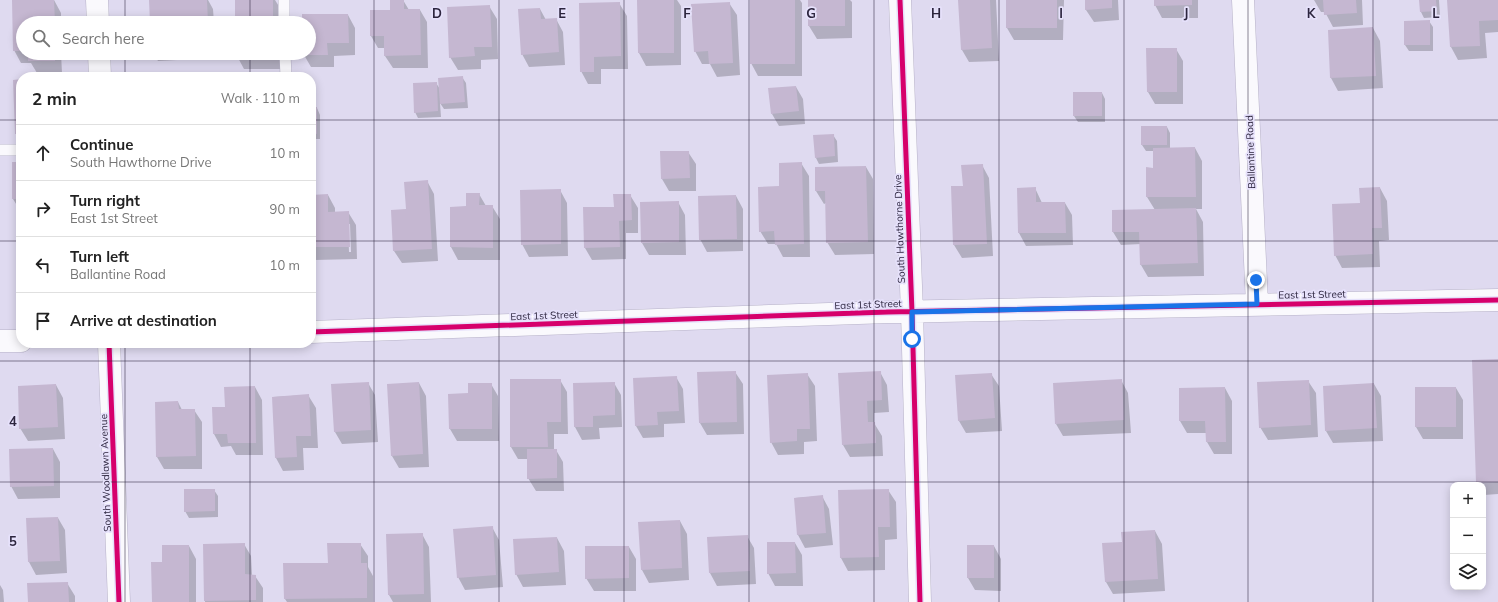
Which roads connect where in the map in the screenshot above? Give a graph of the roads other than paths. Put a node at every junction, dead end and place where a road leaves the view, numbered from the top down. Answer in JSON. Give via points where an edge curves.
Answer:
{"nodes":[{"id":1,"x":97,"y":0,"type":"edge"},
{"id":2,"x":284,"y":0,"type":"edge"},
{"id":3,"x":900,"y":0,"type":"edge"},
{"id":4,"x":1243,"y":0,"type":"edge"},
{"id":5,"x":98,"y":16,"type":"edge"},
{"id":6,"x":284,"y":16,"type":"edge"},
{"id":7,"x":99,"y":60,"type":"edge"},
{"id":8,"x":285,"y":60,"type":"edge"},
{"id":9,"x":100,"y":72,"type":"edge"},
{"id":10,"x":286,"y":72,"type":"edge"},
{"id":11,"x":0,"y":150,"type":"edge"},
{"id":12,"x":16,"y":150,"type":"edge"},
{"id":13,"x":1498,"y":300,"type":"edge"},
{"id":14,"x":1257,"y":304,"type":"junction"},
{"id":15,"x":912,"y":312,"type":"junction"},
{"id":16,"x":316,"y":332,"type":"edge"},
{"id":17,"x":0,"y":341,"type":"edge"},
{"id":18,"x":16,"y":341,"type":"edge"},
{"id":19,"x":109,"y":348,"type":"edge"},
{"id":20,"x":119,"y":602,"type":"edge"},
{"id":21,"x":920,"y":602,"type":"edge"}],
"edges":[{"from":1,"to":5,"type":"street"},
{"from":2,"to":6,"type":"lane"},
{"from":3,"to":15,"type":"street","name":"South Hawthorne Drive"},
{"from":4,"to":14,"type":"street","name":"Ballantine Road"},
{"from":7,"to":9,"type":"street"},
{"from":8,"to":10,"type":"lane"},
{"from":11,"to":12,"type":"lane"},
{"from":13,"to":14,"type":"street","name":"East 1st Street"},
{"from":14,"to":15,"type":"street","name":"East 1st Street"},
{"from":15,"to":16,"type":"street","name":"East 1st Street"},
{"from":15,"to":21,"type":"street","name":"South Hawthorne Drive"},
{"from":17,"to":18,"type":"street"},
{"from":19,"to":20,"type":"street","name":"South Woodlawn Avenue"}]}
